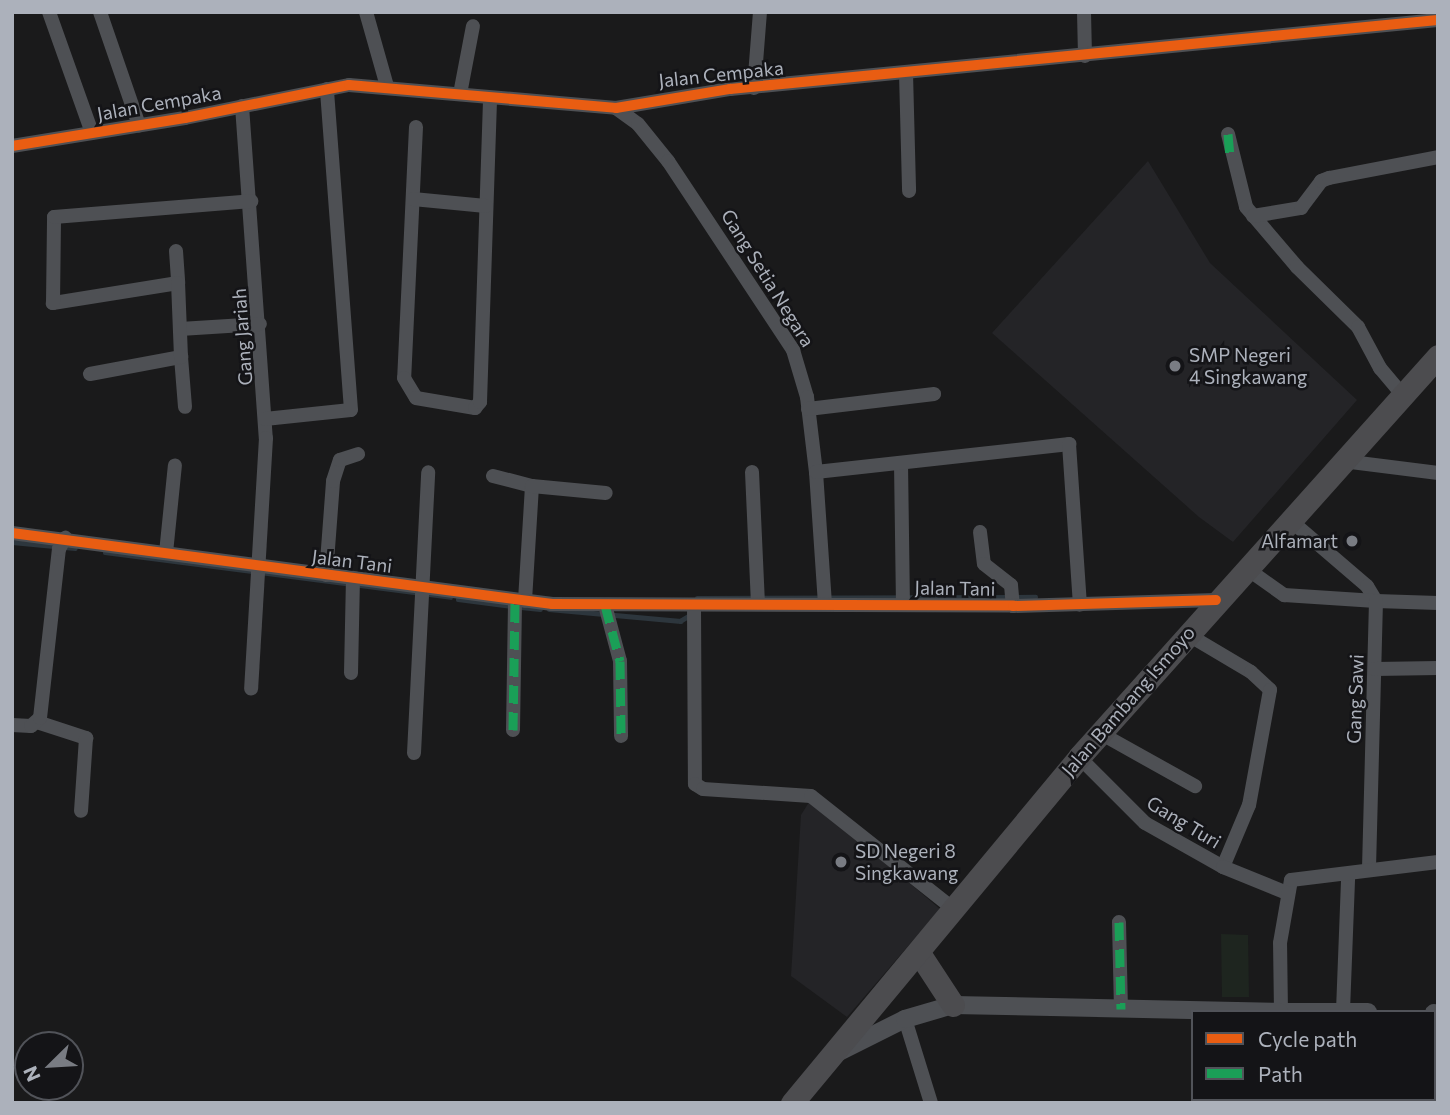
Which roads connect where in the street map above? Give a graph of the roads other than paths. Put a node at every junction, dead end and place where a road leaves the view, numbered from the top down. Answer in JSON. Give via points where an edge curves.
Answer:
{"nodes":[{"id":1,"x":48,"y":12,"type":"edge"},
{"id":2,"x":100,"y":12,"type":"edge"},
{"id":3,"x":366,"y":12,"type":"edge"},
{"id":4,"x":760,"y":12,"type":"edge"},
{"id":5,"x":1084,"y":12,"type":"edge"},
{"id":6,"x":1438,"y":20,"type":"edge"},
{"id":7,"x":473,"y":26,"type":"dead end"},
{"id":8,"x":1085,"y":56,"type":"junction"},
{"id":9,"x":906,"y":81,"type":"junction"},
{"id":10,"x":387,"y":86,"type":"junction"},
{"id":11,"x":327,"y":89,"type":"junction"},
{"id":12,"x":754,"y":89,"type":"junction"},
{"id":13,"x":460,"y":94,"type":"junction"},
{"id":14,"x":490,"y":99,"type":"junction"},
{"id":15,"x":242,"y":106,"type":"junction"},
{"id":16,"x":616,"y":108,"type":"junction"},
{"id":17,"x":139,"y":125,"type":"junction"},
{"id":18,"x":416,"y":127,"type":"dead end"},
{"id":19,"x":92,"y":133,"type":"junction"},
{"id":20,"x":1228,"y":134,"type":"dead end"},
{"id":21,"x":12,"y":146,"type":"edge"},
{"id":22,"x":1438,"y":157,"type":"edge"},
{"id":23,"x":909,"y":191,"type":"dead end"},
{"id":24,"x":413,"y":199,"type":"junction"},
{"id":25,"x":251,"y":201,"type":"junction"},
{"id":26,"x":486,"y":206,"type":"junction"},
{"id":27,"x":1253,"y":216,"type":"junction"},
{"id":28,"x":176,"y":251,"type":"dead end"},
{"id":29,"x":178,"y":283,"type":"junction"},
{"id":30,"x":260,"y":324,"type":"junction"},
{"id":31,"x":180,"y":329,"type":"junction"},
{"id":32,"x":1438,"y":356,"type":"edge"},
{"id":33,"x":181,"y":357,"type":"junction"},
{"id":34,"x":90,"y":373,"type":"dead end"},
{"id":35,"x":1396,"y":388,"type":"junction"},
{"id":36,"x":934,"y":394,"type":"dead end"},
{"id":37,"x":185,"y":407,"type":"dead end"},
{"id":38,"x":808,"y":409,"type":"junction"},
{"id":39,"x":265,"y":419,"type":"junction"},
{"id":40,"x":358,"y":454,"type":"dead end"},
{"id":41,"x":1343,"y":461,"type":"junction"},
{"id":42,"x":901,"y":463,"type":"junction"},
{"id":43,"x":175,"y":465,"type":"dead end"},
{"id":44,"x":428,"y":472,"type":"dead end"},
{"id":45,"x":752,"y":472,"type":"dead end"},
{"id":46,"x":816,"y":472,"type":"junction"},
{"id":47,"x":1438,"y":473,"type":"edge"},
{"id":48,"x":493,"y":476,"type":"dead end"},
{"id":49,"x":532,"y":486,"type":"junction"},
{"id":50,"x":606,"y":493,"type":"dead end"},
{"id":51,"x":1290,"y":520,"type":"junction"},
{"id":52,"x":12,"y":533,"type":"edge"},
{"id":53,"x":980,"y":533,"type":"dead end"},
{"id":54,"x":63,"y":543,"type":"junction"},
{"id":55,"x":166,"y":553,"type":"junction"},
{"id":56,"x":1246,"y":568,"type":"junction"},
{"id":57,"x":260,"y":572,"type":"junction"},
{"id":58,"x":326,"y":575,"type":"junction"},
{"id":59,"x":353,"y":585,"type":"junction"},
{"id":60,"x":421,"y":595,"type":"junction"},
{"id":61,"x":825,"y":595,"type":"junction"},
{"id":62,"x":904,"y":596,"type":"junction"},
{"id":63,"x":1013,"y":599,"type":"junction"},
{"id":64,"x":520,"y":600,"type":"junction"},
{"id":65,"x":1208,"y":601,"type":"junction"},
{"id":66,"x":1376,"y":601,"type":"junction"},
{"id":67,"x":1438,"y":603,"type":"edge"},
{"id":68,"x":758,"y":604,"type":"junction"},
{"id":69,"x":605,"y":605,"type":"junction"},
{"id":70,"x":1080,"y":605,"type":"junction"},
{"id":71,"x":693,"y":611,"type":"junction"},
{"id":72,"x":1187,"y":634,"type":"junction"},
{"id":73,"x":1438,"y":668,"type":"edge"},
{"id":74,"x":1375,"y":669,"type":"junction"},
{"id":75,"x":351,"y":673,"type":"dead end"},
{"id":76,"x":251,"y":689,"type":"dead end"},
{"id":77,"x":37,"y":722,"type":"junction"},
{"id":78,"x":12,"y":725,"type":"edge"},
{"id":79,"x":513,"y":730,"type":"dead end"},
{"id":80,"x":1100,"y":733,"type":"junction"},
{"id":81,"x":621,"y":736,"type":"dead end"},
{"id":82,"x":414,"y":752,"type":"dead end"},
{"id":83,"x":1079,"y":757,"type":"junction"},
{"id":84,"x":1195,"y":786,"type":"dead end"},
{"id":85,"x":80,"y":811,"type":"dead end"},
{"id":86,"x":1438,"y":862,"type":"edge"},
{"id":87,"x":1223,"y":867,"type":"junction"},
{"id":88,"x":1370,"y":869,"type":"junction"},
{"id":89,"x":1348,"y":879,"type":"dead end"},
{"id":90,"x":1287,"y":893,"type":"junction"},
{"id":91,"x":955,"y":910,"type":"junction"},
{"id":92,"x":1119,"y":922,"type":"dead end"},
{"id":93,"x":919,"y":953,"type":"junction"},
{"id":94,"x":953,"y":1005,"type":"junction"},
{"id":95,"x":1121,"y":1009,"type":"junction"},
{"id":96,"x":1191,"y":1010,"type":"edge"},
{"id":97,"x":1281,"y":1010,"type":"edge"},
{"id":98,"x":1343,"y":1010,"type":"edge"},
{"id":99,"x":905,"y":1019,"type":"junction"},
{"id":100,"x":831,"y":1057,"type":"junction"},
{"id":101,"x":792,"y":1103,"type":"edge"},
{"id":102,"x":931,"y":1103,"type":"edge"}],
"edges":[{"from":1,"to":19,"type":"street"},
{"from":2,"to":17,"type":"street"},
{"from":3,"to":10,"type":"street"},
{"from":4,"to":12,"type":"street"},
{"from":5,"to":8,"type":"street"},
{"from":6,"to":8,"type":"street","name":"Jalan Cempaka"},
{"from":7,"to":13,"type":"street"},
{"from":8,"to":9,"type":"street","name":"Jalan Cempaka"},
{"from":9,"to":12,"type":"street","name":"Jalan Cempaka"},
{"from":9,"to":23,"type":"street"},
{"from":10,"to":11,"type":"street","name":"Jalan Cempaka"},
{"from":10,"to":13,"type":"street","name":"Jalan Cempaka"},
{"from":11,"to":15,"type":"street","name":"Jalan Cempaka"},
{"from":11,"to":39,"type":"street","via":[[351,410]]},
{"from":12,"to":16,"type":"street","name":"Jalan Cempaka","via":[[634,101]]},
{"from":13,"to":14,"type":"street","name":"Jalan Cempaka"},
{"from":14,"to":16,"type":"street","name":"Jalan Cempaka"},
{"from":14,"to":26,"type":"street"},
{"from":15,"to":17,"type":"street","name":"Jalan Cempaka"},
{"from":15,"to":25,"type":"street","name":"Gang Jariah"},
{"from":16,"to":38,"type":"street","name":"Gang Setia Negara","via":[[638,124],[668,161],[764,301],[793,350]]},
{"from":17,"to":19,"type":"street","name":"Jalan Cempaka"},
{"from":18,"to":24,"type":"street"},
{"from":19,"to":21,"type":"street","name":"Jalan Cempaka"},
{"from":20,"to":27,"type":"street","via":[[1240,193]]},
{"from":22,"to":27,"type":"street","via":[[1340,174],[1321,181],[1301,208]]},
{"from":24,"to":26,"type":"street"},
{"from":24,"to":26,"type":"street","via":[[404,378],[416,398],[468,409],[480,402]]},
{"from":25,"to":29,"type":"street","via":[[54,217],[53,303]]},
{"from":25,"to":30,"type":"street","name":"Gang Jariah"},
{"from":27,"to":35,"type":"street","via":[[1358,327]]},
{"from":28,"to":29,"type":"street"},
{"from":29,"to":31,"type":"street"},
{"from":30,"to":31,"type":"street"},
{"from":30,"to":39,"type":"street","name":"Gang Jariah"},
{"from":31,"to":33,"type":"street"},
{"from":32,"to":35,"type":"main road","name":"Jalan Bambang Ismoyo"},
{"from":33,"to":34,"type":"street"},
{"from":33,"to":37,"type":"street"},
{"from":35,"to":41,"type":"main road","name":"Jalan Bambang Ismoyo"},
{"from":36,"to":38,"type":"street"},
{"from":38,"to":46,"type":"street","name":"Gang Setia Negara"},
{"from":39,"to":57,"type":"street","name":"Gang Jariah"},
{"from":40,"to":58,"type":"street","via":[[340,460],[333,481]]},
{"from":41,"to":47,"type":"street"},
{"from":41,"to":51,"type":"main road","name":"Jalan Bambang Ismoyo"},
{"from":42,"to":46,"type":"street"},
{"from":42,"to":62,"type":"street"},
{"from":42,"to":70,"type":"street","via":[[1069,444]]},
{"from":43,"to":55,"type":"street"},
{"from":44,"to":60,"type":"street"},
{"from":45,"to":68,"type":"street"},
{"from":46,"to":61,"type":"street","name":"Gang Setia Negara"},
{"from":48,"to":49,"type":"street"},
{"from":49,"to":50,"type":"street"},
{"from":49,"to":64,"type":"street"},
{"from":51,"to":56,"type":"main road","name":"Jalan Bambang Ismoyo"},
{"from":51,"to":66,"type":"street","via":[[1367,586]]},
{"from":52,"to":54,"type":"street","name":"Jalan Tani"},
{"from":53,"to":63,"type":"street","via":[[986,567],[1005,578]]},
{"from":54,"to":55,"type":"street","name":"Jalan Tani"},
{"from":54,"to":77,"type":"street"},
{"from":55,"to":57,"type":"street","name":"Jalan Tani"},
{"from":56,"to":65,"type":"main road","name":"Jalan Bambang Ismoyo"},
{"from":56,"to":66,"type":"street","via":[[1284,596]]},
{"from":57,"to":58,"type":"street","name":"Jalan Tani"},
{"from":57,"to":76,"type":"street","name":"Gang Jariah"},
{"from":58,"to":59,"type":"street","name":"Jalan Tani"},
{"from":59,"to":60,"type":"street","name":"Jalan Tani"},
{"from":59,"to":75,"type":"street"},
{"from":60,"to":64,"type":"street","name":"Jalan Tani"},
{"from":60,"to":82,"type":"street"},
{"from":61,"to":62,"type":"street","name":"Jalan Tani"},
{"from":61,"to":68,"type":"street","name":"Jalan Tani"},
{"from":62,"to":63,"type":"street","name":"Jalan Tani"},
{"from":63,"to":70,"type":"street","name":"Jalan Tani"},
{"from":64,"to":69,"type":"street","name":"Jalan Tani"},
{"from":64,"to":79,"type":"street"},
{"from":65,"to":70,"type":"street","name":"Jalan Tani"},
{"from":65,"to":72,"type":"main road","name":"Jalan Bambang Ismoyo"},
{"from":66,"to":67,"type":"street"},
{"from":66,"to":74,"type":"street","name":"Gang Sawi"},
{"from":68,"to":71,"type":"street","name":"Jalan Tani"},
{"from":69,"to":71,"type":"street","name":"Jalan Tani"},
{"from":69,"to":81,"type":"street","via":[[620,661]]},
{"from":71,"to":91,"type":"street","via":[[695,784],[811,796]]},
{"from":72,"to":80,"type":"main road","name":"Jalan Bambang Ismoyo"},
{"from":72,"to":87,"type":"street","via":[[1251,672],[1270,690],[1249,805]]},
{"from":73,"to":74,"type":"street"},
{"from":74,"to":88,"type":"street","name":"Gang Sawi"},
{"from":77,"to":78,"type":"street"},
{"from":77,"to":85,"type":"street","via":[[86,738]]},
{"from":80,"to":83,"type":"main road","name":"Jalan Bambang Ismoyo"},
{"from":80,"to":84,"type":"street"},
{"from":83,"to":87,"type":"street","name":"Gang Turi","via":[[1132,813]]},
{"from":83,"to":91,"type":"main road","name":"Jalan Bambang Ismoyo"},
{"from":86,"to":88,"type":"street"},
{"from":87,"to":90,"type":"street","name":"Gang Turi"},
{"from":88,"to":90,"type":"street","via":[[1301,877],[1291,880]]},
{"from":89,"to":98,"type":"street"},
{"from":90,"to":97,"type":"street","via":[[1280,943]]},
{"from":91,"to":93,"type":"main road","name":"Jalan Bambang Ismoyo"},
{"from":92,"to":95,"type":"street"},
{"from":93,"to":94,"type":"main road"},
{"from":93,"to":100,"type":"main road","name":"Jalan Bambang Ismoyo"},
{"from":94,"to":95,"type":"street"},
{"from":94,"to":99,"type":"street"},
{"from":95,"to":96,"type":"street"},
{"from":99,"to":100,"type":"street"},
{"from":99,"to":102,"type":"street"},
{"from":100,"to":101,"type":"main road","name":"Jalan Bambang Ismoyo"}]}
